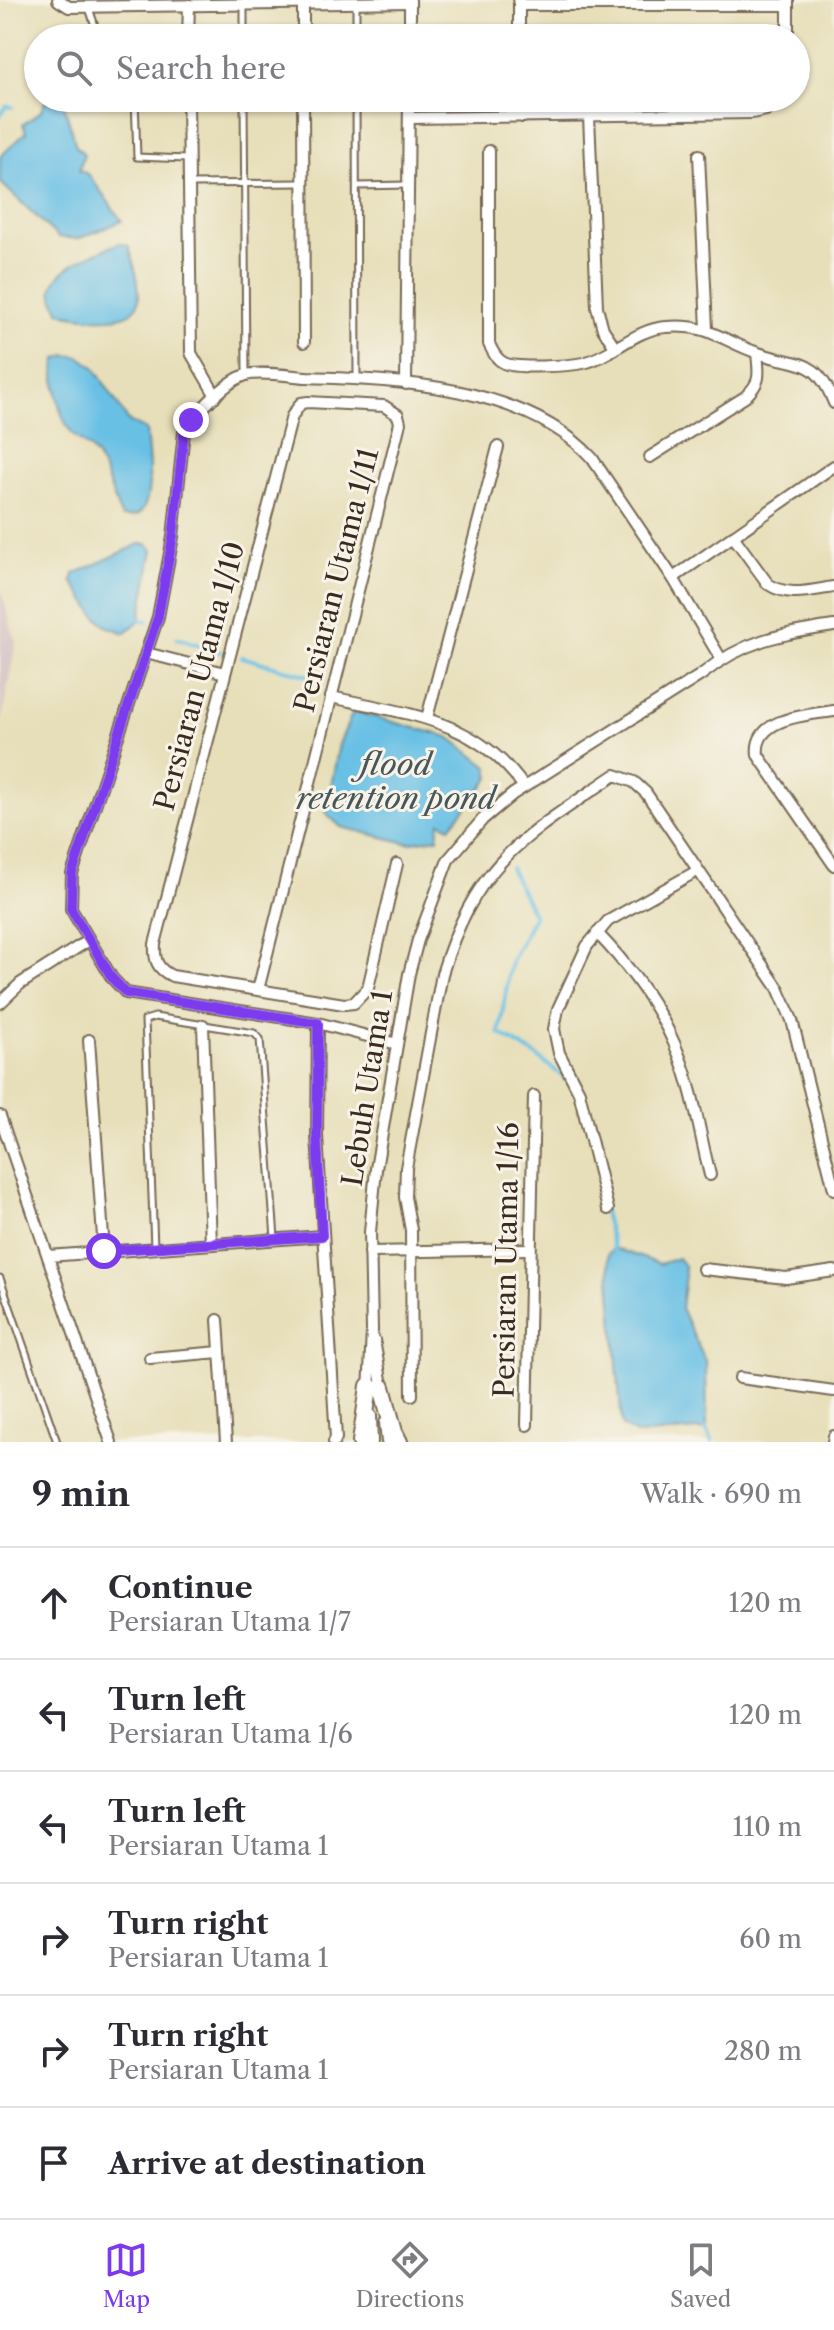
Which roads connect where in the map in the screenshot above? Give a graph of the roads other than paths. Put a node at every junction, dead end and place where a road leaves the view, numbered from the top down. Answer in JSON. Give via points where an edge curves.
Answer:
{"nodes":[{"id":1,"x":58,"y":0,"type":"edge"},
{"id":2,"x":410,"y":1,"type":"edge"},
{"id":3,"x":519,"y":2,"type":"edge"},
{"id":4,"x":635,"y":2,"type":"edge"},
{"id":5,"x":788,"y":2,"type":"edge"},
{"id":6,"x":208,"y":3,"type":"edge"},
{"id":7,"x":356,"y":3,"type":"junction"},
{"id":8,"x":189,"y":5,"type":"junction"},
{"id":9,"x":244,"y":5,"type":"junction"},
{"id":10,"x":303,"y":5,"type":"junction"},
{"id":11,"x":88,"y":6,"type":"junction"},
{"id":12,"x":94,"y":24,"type":"edge"},
{"id":13,"x":188,"y":24,"type":"edge"},
{"id":14,"x":244,"y":24,"type":"edge"},
{"id":15,"x":303,"y":24,"type":"edge"},
{"id":16,"x":356,"y":24,"type":"edge"},
{"id":17,"x":410,"y":24,"type":"edge"},
{"id":18,"x":519,"y":24,"type":"edge"},
{"id":19,"x":788,"y":24,"type":"edge"},
{"id":20,"x":135,"y":112,"type":"edge"},
{"id":21,"x":188,"y":112,"type":"edge"},
{"id":22,"x":244,"y":112,"type":"edge"},
{"id":23,"x":303,"y":112,"type":"edge"},
{"id":24,"x":356,"y":112,"type":"edge"},
{"id":25,"x":409,"y":112,"type":"edge"},
{"id":26,"x":522,"y":112,"type":"edge"},
{"id":27,"x":620,"y":112,"type":"edge"},
{"id":28,"x":757,"y":112,"type":"edge"},
{"id":29,"x":620,"y":115,"type":"junction"},
{"id":30,"x":589,"y":116,"type":"junction"},
{"id":31,"x":523,"y":117,"type":"junction"},
{"id":32,"x":409,"y":118,"type":"junction"},
{"id":33,"x":489,"y":151,"type":"dead end"},
{"id":34,"x":699,"y":155,"type":"dead end"},
{"id":35,"x":188,"y":159,"type":"junction"},
{"id":36,"x":303,"y":183,"type":"junction"},
{"id":37,"x":189,"y":184,"type":"junction"},
{"id":38,"x":244,"y":184,"type":"junction"},
{"id":39,"x":408,"y":185,"type":"junction"},
{"id":40,"x":357,"y":186,"type":"junction"},
{"id":41,"x":707,"y":329,"type":"junction"},
{"id":42,"x":304,"y":342,"type":"dead end"},
{"id":43,"x":615,"y":347,"type":"junction"},
{"id":44,"x":757,"y":353,"type":"junction"},
{"id":45,"x":246,"y":375,"type":"junction"},
{"id":46,"x":357,"y":379,"type":"junction"},
{"id":47,"x":406,"y":384,"type":"junction"},
{"id":48,"x":216,"y":396,"type":"junction"},
{"id":49,"x":834,"y":403,"type":"edge"},
{"id":50,"x":398,"y":415,"type":"joint"},
{"id":51,"x":498,"y":447,"type":"dead end"},
{"id":52,"x":650,"y":457,"type":"dead end"},
{"id":53,"x":834,"y":466,"type":"edge"},
{"id":54,"x":733,"y":536,"type":"junction"},
{"id":55,"x":673,"y":578,"type":"junction"},
{"id":56,"x":834,"y":587,"type":"edge"},
{"id":57,"x":834,"y":626,"type":"edge"},
{"id":58,"x":146,"y":653,"type":"junction"},
{"id":59,"x":721,"y":659,"type":"junction"},
{"id":60,"x":225,"y":673,"type":"junction"},
{"id":61,"x":331,"y":697,"type":"junction"},
{"id":62,"x":834,"y":711,"type":"edge"},
{"id":63,"x":427,"y":718,"type":"junction"},
{"id":64,"x":524,"y":787,"type":"junction"},
{"id":65,"x":397,"y":864,"type":"dead end"},
{"id":66,"x":834,"y":865,"type":"edge"},
{"id":67,"x":697,"y":871,"type":"junction"},
{"id":68,"x":597,"y":933,"type":"junction"},
{"id":69,"x":89,"y":940,"type":"junction"},
{"id":70,"x":258,"y":990,"type":"junction"},
{"id":71,"x":0,"y":1003,"type":"edge"},
{"id":72,"x":318,"y":1023,"type":"junction"},
{"id":73,"x":203,"y":1025,"type":"junction"},
{"id":74,"x":89,"y":1040,"type":"dead end"},
{"id":75,"x":397,"y":1044,"type":"junction"},
{"id":76,"x":534,"y":1096,"type":"dead end"},
{"id":77,"x":0,"y":1116,"type":"edge"},
{"id":78,"x":833,"y":1174,"type":"edge"},
{"id":79,"x":710,"y":1175,"type":"dead end"},
{"id":80,"x":834,"y":1189,"type":"edge"},
{"id":81,"x":608,"y":1209,"type":"dead end"},
{"id":82,"x":322,"y":1236,"type":"junction"},
{"id":83,"x":275,"y":1239,"type":"junction"},
{"id":84,"x":211,"y":1244,"type":"junction"},
{"id":85,"x":154,"y":1248,"type":"junction"},
{"id":86,"x":529,"y":1249,"type":"junction"},
{"id":87,"x":104,"y":1251,"type":"junction"},
{"id":88,"x":411,"y":1251,"type":"junction"},
{"id":89,"x":370,"y":1252,"type":"junction"},
{"id":90,"x":48,"y":1256,"type":"junction"},
{"id":91,"x":703,"y":1269,"type":"dead end"},
{"id":92,"x":834,"y":1271,"type":"edge"},
{"id":93,"x":0,"y":1278,"type":"edge"},
{"id":94,"x":218,"y":1320,"type":"dead end"},
{"id":95,"x":220,"y":1352,"type":"junction"},
{"id":96,"x":150,"y":1358,"type":"dead end"},
{"id":97,"x":740,"y":1378,"type":"dead end"},
{"id":98,"x":376,"y":1387,"type":"junction"},
{"id":99,"x":834,"y":1391,"type":"edge"},
{"id":100,"x":412,"y":1395,"type":"dead end"},
{"id":101,"x":527,"y":1425,"type":"dead end"},
{"id":102,"x":57,"y":1442,"type":"edge"},
{"id":103,"x":111,"y":1442,"type":"edge"},
{"id":104,"x":226,"y":1442,"type":"edge"},
{"id":105,"x":334,"y":1442,"type":"edge"},
{"id":106,"x":361,"y":1442,"type":"edge"},
{"id":107,"x":372,"y":1442,"type":"edge"},
{"id":108,"x":387,"y":1442,"type":"edge"},
{"id":109,"x":399,"y":1442,"type":"edge"}],
"edges":[{"from":1,"to":11,"type":"street","via":[[69,7]]},
{"from":2,"to":7,"type":"street"},
{"from":2,"to":17,"type":"street"},
{"from":3,"to":4,"type":"street"},
{"from":3,"to":18,"type":"street"},
{"from":4,"to":5,"type":"street"},
{"from":5,"to":19,"type":"street"},
{"from":6,"to":8,"type":"street"},
{"from":6,"to":9,"type":"street"},
{"from":7,"to":10,"type":"street"},
{"from":7,"to":16,"type":"lane"},
{"from":8,"to":11,"type":"street"},
{"from":8,"to":13,"type":"street"},
{"from":9,"to":10,"type":"street"},
{"from":9,"to":14,"type":"lane"},
{"from":10,"to":15,"type":"street"},
{"from":11,"to":12,"type":"lane"},
{"from":20,"to":35,"type":"lane","via":[[137,157]]},
{"from":21,"to":35,"type":"street"},
{"from":22,"to":38,"type":"lane"},
{"from":23,"to":36,"type":"street"},
{"from":24,"to":40,"type":"lane"},
{"from":25,"to":32,"type":"street"},
{"from":26,"to":31,"type":"street"},
{"from":27,"to":29,"type":"lane"},
{"from":28,"to":29,"type":"street"},
{"from":29,"to":30,"type":"street"},
{"from":30,"to":31,"type":"street"},
{"from":30,"to":43,"type":"street","via":[[597,307]]},
{"from":31,"to":32,"type":"street"},
{"from":32,"to":39,"type":"street"},
{"from":33,"to":43,"type":"street","via":[[489,344],[494,354],[513,366],[582,363]]},
{"from":34,"to":41,"type":"street"},
{"from":35,"to":37,"type":"street"},
{"from":36,"to":38,"type":"lane"},
{"from":36,"to":42,"type":"street"},
{"from":37,"to":38,"type":"lane"},
{"from":37,"to":48,"type":"street","via":[[191,353]]},
{"from":38,"to":45,"type":"lane"},
{"from":39,"to":40,"type":"lane"},
{"from":39,"to":47,"type":"street"},
{"from":40,"to":46,"type":"lane"},
{"from":41,"to":43,"type":"street","via":[[653,328]]},
{"from":41,"to":44,"type":"street"},
{"from":44,"to":49,"type":"street","via":[[814,371]]},
{"from":44,"to":52,"type":"street","via":[[760,380],[754,389]]},
{"from":45,"to":46,"type":"street"},
{"from":45,"to":48,"type":"street"},
{"from":46,"to":47,"type":"street"},
{"from":47,"to":55,"type":"street","via":[[490,398],[544,420],[577,442]]},
{"from":48,"to":58,"type":"street","via":[[184,432],[173,537]]},
{"from":50,"to":60,"type":"street","name":"Persiaran Utama 1/10","via":[[384,406],[301,403],[294,409]]},
{"from":50,"to":61,"type":"street","name":"Persiaran Utama 1/11","via":[[399,431]]},
{"from":51,"to":63,"type":"street"},
{"from":53,"to":54,"type":"street"},
{"from":54,"to":55,"type":"street"},
{"from":54,"to":56,"type":"street","via":[[776,589],[794,593]]},
{"from":55,"to":59,"type":"street"},
{"from":57,"to":59,"type":"street","name":"Lebuh Utama 1","via":[[761,639]]},
{"from":58,"to":60,"type":"street"},
{"from":58,"to":69,"type":"street","via":[[72,874],[71,909]]},
{"from":59,"to":64,"type":"street","name":"Lebuh Utama 1"},
{"from":60,"to":70,"type":"street","name":"Persiaran Utama 1/10","via":[[154,957],[172,976]]},
{"from":61,"to":63,"type":"street"},
{"from":61,"to":70,"type":"street","name":"Persiaran Utama 1/11"},
{"from":62,"to":66,"type":"street","via":[[780,722],[767,729],[757,746],[758,755]]},
{"from":63,"to":64,"type":"street","via":[[487,745]]},
{"from":64,"to":75,"type":"street","name":"Lebuh Utama 1","via":[[483,819],[448,860],[418,940]]},
{"from":65,"to":70,"type":"street","via":[[368,988],[354,1003]]},
{"from":67,"to":68,"type":"street","via":[[619,913]]},
{"from":67,"to":78,"type":"street","via":[[786,1005]]},
{"from":67,"to":88,"type":"street","via":[[646,793],[615,775],[531,833],[489,873],[458,925],[442,974],[406,1168]]},
{"from":68,"to":79,"type":"street","via":[[631,969],[668,1031],[682,1062]]},
{"from":68,"to":81,"type":"street","via":[[576,965],[554,1029],[559,1053],[579,1092]]},
{"from":69,"to":71,"type":"street"},
{"from":69,"to":72,"type":"street","via":[[126,993]]},
{"from":72,"to":75,"type":"street"},
{"from":72,"to":82,"type":"street"},
{"from":73,"to":83,"type":"lane","via":[[254,1033],[260,1039]]},
{"from":73,"to":84,"type":"street"},
{"from":73,"to":85,"type":"lane","via":[[145,1020]]},
{"from":74,"to":87,"type":"street"},
{"from":75,"to":89,"type":"street","name":"Lebuh Utama 1","via":[[376,1169]]},
{"from":76,"to":86,"type":"street","name":"Persiaran Utama 1/16"},
{"from":77,"to":90,"type":"street"},
{"from":78,"to":80,"type":"street"},
{"from":82,"to":83,"type":"street"},
{"from":82,"to":105,"type":"street"},
{"from":83,"to":84,"type":"street"},
{"from":84,"to":85,"type":"street"},
{"from":85,"to":87,"type":"street"},
{"from":86,"to":88,"type":"street"},
{"from":86,"to":101,"type":"street","name":"Persiaran Utama 1/16"},
{"from":87,"to":90,"type":"street"},
{"from":88,"to":89,"type":"street"},
{"from":88,"to":100,"type":"street"},
{"from":89,"to":98,"type":"street","name":"Lebuh Utama 1"},
{"from":90,"to":103,"type":"street"},
{"from":91,"to":92,"type":"street","via":[[786,1278]]},
{"from":93,"to":102,"type":"lane"},
{"from":94,"to":95,"type":"street"},
{"from":95,"to":96,"type":"street"},
{"from":95,"to":104,"type":"street"},
{"from":97,"to":99,"type":"street"},
{"from":98,"to":106,"type":"main road"},
{"from":98,"to":107,"type":"street"},
{"from":98,"to":108,"type":"street"},
{"from":98,"to":109,"type":"main road"}]}
